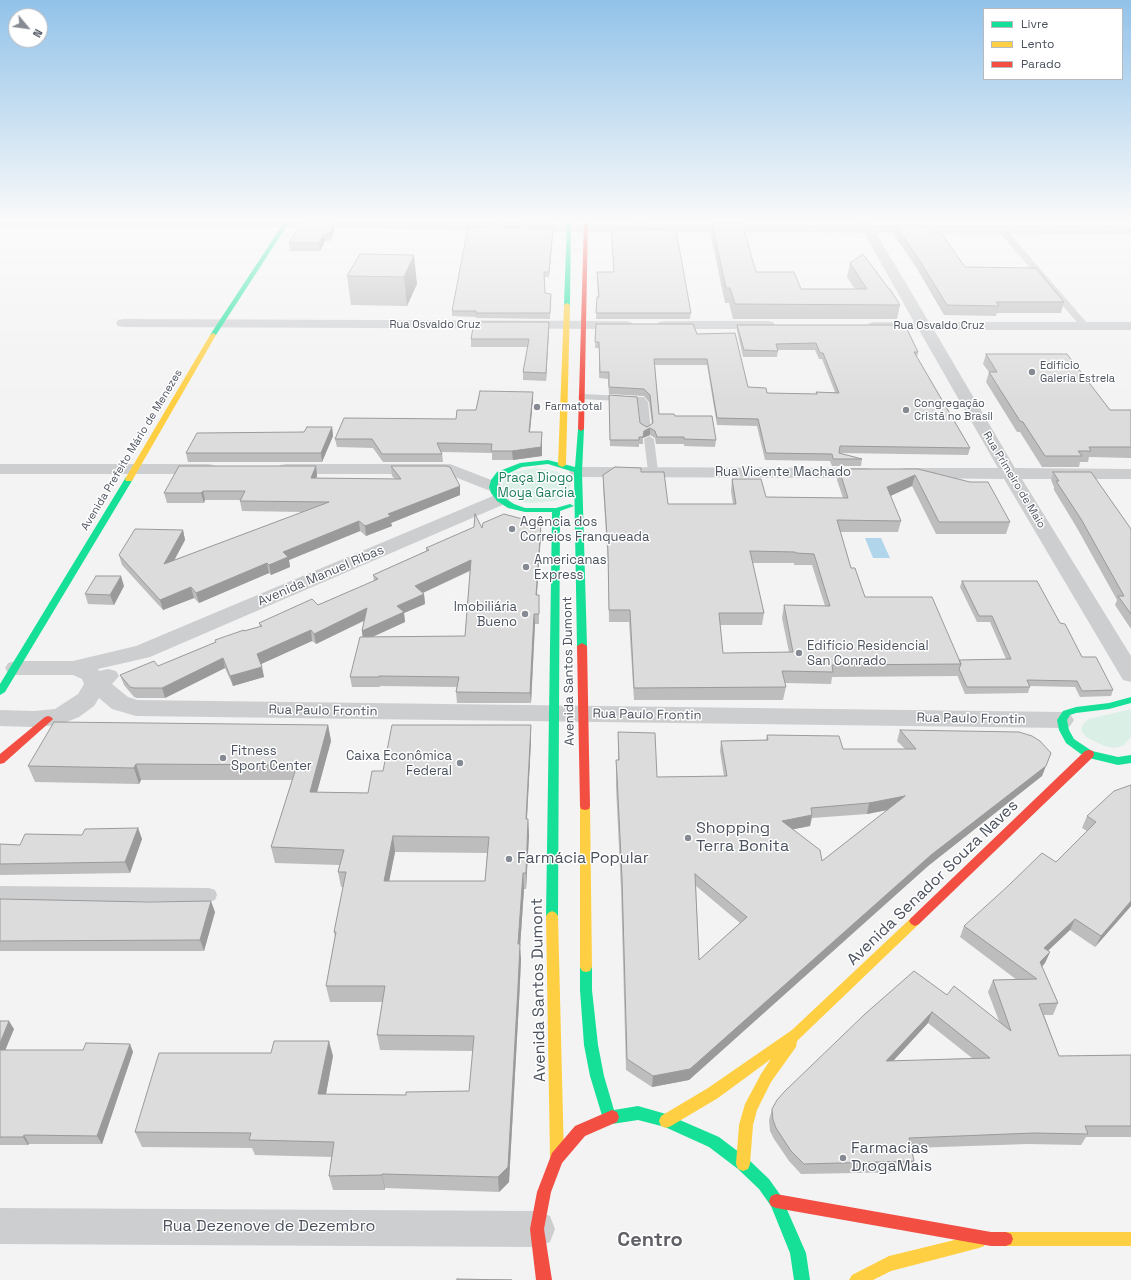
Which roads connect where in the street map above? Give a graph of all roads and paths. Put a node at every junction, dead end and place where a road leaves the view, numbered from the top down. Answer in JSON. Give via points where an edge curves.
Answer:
{"nodes":[{"id":1,"x":248,"y":281,"type":"edge"},
{"id":2,"x":568,"y":281,"type":"edge"},
{"id":3,"x":585,"y":281,"type":"edge"},
{"id":4,"x":897,"y":281,"type":"edge"},
{"id":5,"x":1046,"y":281,"type":"edge"},
{"id":6,"x":123,"y":323,"type":"dead end"},
{"id":7,"x":220,"y":324,"type":"junction"},
{"id":8,"x":567,"y":325,"type":"junction"},
{"id":9,"x":583,"y":325,"type":"junction"},
{"id":10,"x":781,"y":326,"type":"edge"},
{"id":11,"x":860,"y":326,"type":"edge"},
{"id":12,"x":923,"y":326,"type":"junction"},
{"id":13,"x":1086,"y":326,"type":"junction"},
{"id":14,"x":1131,"y":326,"type":"edge"},
{"id":15,"x":583,"y":397,"type":"junction"},
{"id":16,"x":562,"y":465,"type":"junction"},
{"id":17,"x":0,"y":469,"type":"edge"},
{"id":18,"x":135,"y":469,"type":"junction"},
{"id":19,"x":222,"y":469,"type":"edge"},
{"id":20,"x":269,"y":469,"type":"edge"},
{"id":21,"x":653,"y":471,"type":"junction"},
{"id":22,"x":578,"y":472,"type":"junction"},
{"id":23,"x":1010,"y":474,"type":"junction"},
{"id":24,"x":1131,"y":474,"type":"edge"},
{"id":25,"x":497,"y":493,"type":"junction"},
{"id":26,"x":579,"y":502,"type":"junction"},
{"id":27,"x":556,"y":510,"type":"junction"},
{"id":28,"x":142,"y":652,"type":"junction"},
{"id":29,"x":16,"y":668,"type":"junction"},
{"id":30,"x":73,"y":668,"type":"junction"},
{"id":31,"x":1131,"y":674,"type":"edge"},
{"id":32,"x":96,"y":684,"type":"junction"},
{"id":33,"x":0,"y":692,"type":"edge"},
{"id":34,"x":1131,"y":700,"type":"edge"},
{"id":35,"x":552,"y":714,"type":"junction"},
{"id":36,"x":583,"y":714,"type":"junction"},
{"id":37,"x":0,"y":718,"type":"edge"},
{"id":38,"x":48,"y":719,"type":"junction"},
{"id":39,"x":1062,"y":720,"type":"junction"},
{"id":40,"x":1089,"y":754,"type":"junction"},
{"id":41,"x":1131,"y":759,"type":"edge"},
{"id":42,"x":0,"y":760,"type":"edge"},
{"id":43,"x":0,"y":893,"type":"edge"},
{"id":44,"x":209,"y":895,"type":"dead end"},
{"id":45,"x":797,"y":1034,"type":"junction"},
{"id":46,"x":609,"y":1117,"type":"junction"},
{"id":47,"x":666,"y":1121,"type":"junction"},
{"id":48,"x":557,"y":1158,"type":"junction"},
{"id":49,"x":743,"y":1164,"type":"junction"},
{"id":50,"x":776,"y":1201,"type":"junction"},
{"id":51,"x":0,"y":1226,"type":"edge"},
{"id":52,"x":538,"y":1228,"type":"junction"},
{"id":53,"x":991,"y":1239,"type":"junction"},
{"id":54,"x":1131,"y":1239,"type":"edge"},
{"id":55,"x":544,"y":1280,"type":"edge"},
{"id":56,"x":802,"y":1280,"type":"edge"},
{"id":57,"x":857,"y":1280,"type":"edge"}],
"edges":[{"from":1,"to":7,"type":"main road","name":"Avenida Prefeito Mário de Menezes"},
{"from":2,"to":8,"type":"main road"},
{"from":3,"to":9,"type":"main road","name":"Avenida Santos Dumont"},
{"from":4,"to":12,"type":"street","name":"Rua Primeiro de Maio"},
{"from":5,"to":13,"type":"lane"},
{"from":6,"to":7,"type":"street","name":"Rua Osvaldo Cruz"},
{"from":7,"to":8,"type":"street","name":"Rua Osvaldo Cruz"},
{"from":7,"to":18,"type":"main road","name":"Avenida Prefeito Mário de Menezes"},
{"from":8,"to":9,"type":"street","name":"Rua Osvaldo Cruz"},
{"from":8,"to":16,"type":"main road"},
{"from":9,"to":10,"type":"street","name":"Rua Osvaldo Cruz"},
{"from":9,"to":15,"type":"main road","name":"Avenida Santos Dumont"},
{"from":11,"to":12,"type":"street","name":"Rua Osvaldo Cruz"},
{"from":12,"to":13,"type":"street","name":"Rua Osvaldo Cruz"},
{"from":12,"to":23,"type":"street","name":"Rua Primeiro de Maio"},
{"from":13,"to":14,"type":"street","name":"Rua Osvaldo Cruz"},
{"from":15,"to":21,"type":"lane","via":[[641,399]]},
{"from":15,"to":22,"type":"main road","name":"Avenida Santos Dumont"},
{"from":16,"to":22,"type":"main road"},
{"from":16,"to":25,"type":"main road","via":[[548,462],[508,469],[495,480]]},
{"from":17,"to":18,"type":"street"},
{"from":18,"to":19,"type":"street"},
{"from":18,"to":29,"type":"main road","name":"Avenida Prefeito Mário de Menezes"},
{"from":20,"to":25,"type":"street","via":[[450,469]]},
{"from":21,"to":22,"type":"street","name":"Rua Vicente Machado"},
{"from":21,"to":23,"type":"street","name":"Rua Vicente Machado"},
{"from":22,"to":26,"type":"main road","name":"Avenida Santos Dumont"},
{"from":23,"to":24,"type":"street","name":"Rua Vicente Machado"},
{"from":23,"to":31,"type":"street","name":"Rua Primeiro de Maio"},
{"from":25,"to":27,"type":"main road","via":[[510,506],[524,510]]},
{"from":25,"to":28,"type":"street","name":"Avenida Manuel Ribas"},
{"from":26,"to":27,"type":"main road"},
{"from":26,"to":36,"type":"main road","name":"Avenida Santos Dumont"},
{"from":27,"to":35,"type":"main road","name":"Avenida Santos Dumont"},
{"from":28,"to":30,"type":"street","name":"Avenida Manuel Ribas"},
{"from":28,"to":32,"type":"street","name":"Avenida Manuel Ribas"},
{"from":29,"to":30,"type":"street","name":"Avenida Manuel Ribas"},
{"from":29,"to":33,"type":"main road","name":"Avenida Prefeito Mário de Menezes"},
{"from":30,"to":32,"type":"street","name":"Rua Paulo Frontin","via":[[90,674]]},
{"from":32,"to":35,"type":"street","name":"Rua Paulo Frontin","via":[[120,704],[136,708]]},
{"from":32,"to":38,"type":"street","name":"Avenida Manuel Ribas","via":[[79,706],[59,717]]},
{"from":34,"to":39,"type":"main road","via":[[1076,710],[1066,713]]},
{"from":35,"to":36,"type":"street","name":"Rua Paulo Frontin"},
{"from":35,"to":48,"type":"main road","name":"Avenida Santos Dumont","via":[[552,920]]},
{"from":36,"to":39,"type":"street","name":"Rua Paulo Frontin"},
{"from":36,"to":46,"type":"main road","name":"Avenida Santos Dumont","via":[[586,990],[591,1045]]},
{"from":37,"to":38,"type":"street","name":"Avenida Manuel Ribas"},
{"from":38,"to":42,"type":"main road"},
{"from":39,"to":40,"type":"main road","via":[[1070,741]]},
{"from":40,"to":41,"type":"main road","via":[[1118,761]]},
{"from":40,"to":45,"type":"main road","name":"Avenida Senador Souza Naves"},
{"from":43,"to":44,"type":"lane"},
{"from":45,"to":47,"type":"main road","via":[[713,1093]]},
{"from":45,"to":49,"type":"main road","via":[[766,1078],[750,1109]]},
{"from":46,"to":47,"type":"main road","via":[[638,1113]]},
{"from":46,"to":48,"type":"main road","via":[[580,1131]]},
{"from":47,"to":49,"type":"main road","via":[[714,1142]]},
{"from":48,"to":52,"type":"main road","via":[[544,1192]]},
{"from":49,"to":50,"type":"main road","via":[[764,1184]]},
{"from":50,"to":53,"type":"main road"},
{"from":50,"to":56,"type":"main road","via":[[798,1253]]},
{"from":51,"to":52,"type":"street","name":"Rua Dezenove de Dezembro"},
{"from":52,"to":55,"type":"main road"},
{"from":53,"to":54,"type":"main road"},
{"from":53,"to":57,"type":"main road","via":[[889,1264]]}]}
